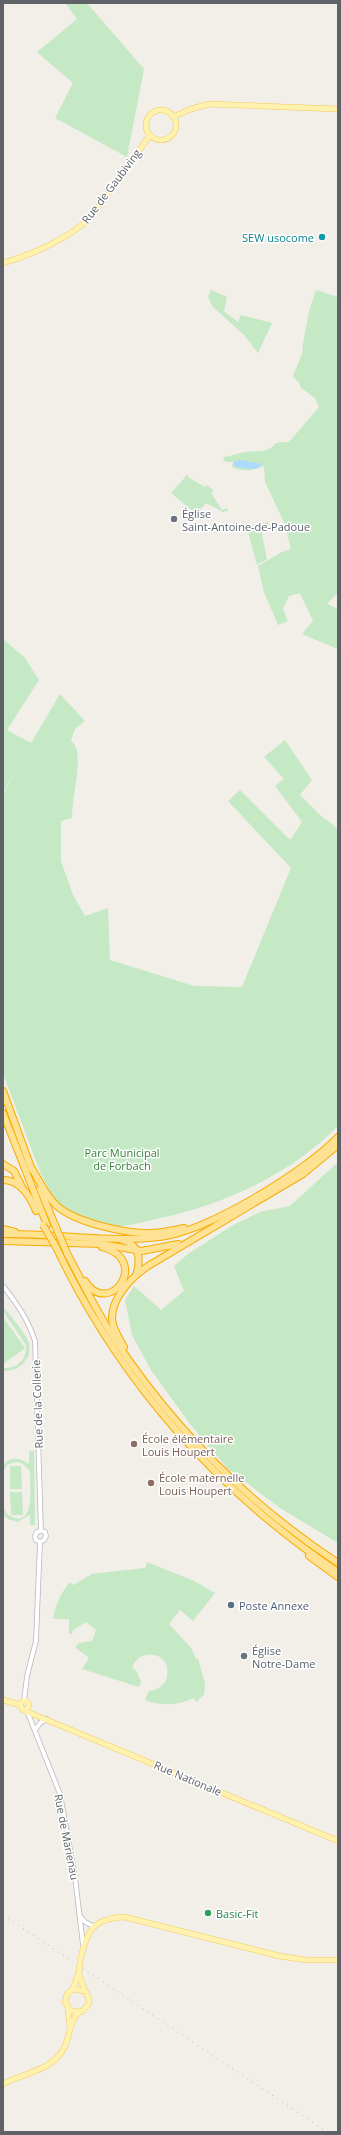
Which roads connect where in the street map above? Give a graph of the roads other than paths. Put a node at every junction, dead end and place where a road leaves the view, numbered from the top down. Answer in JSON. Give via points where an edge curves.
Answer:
{"nodes":[{"id":1,"x":338,"y":109,"type":"edge"},
{"id":2,"x":173,"y":117,"type":"junction"},
{"id":3,"x":150,"y":135,"type":"junction"},
{"id":4,"x":3,"y":263,"type":"edge"},
{"id":5,"x":3,"y":1091,"type":"edge"},
{"id":6,"x":3,"y":1112,"type":"edge"},
{"id":7,"x":338,"y":1137,"type":"edge"},
{"id":8,"x":338,"y":1145,"type":"edge"},
{"id":9,"x":3,"y":1164,"type":"edge"},
{"id":10,"x":31,"y":1167,"type":"junction"},
{"id":11,"x":3,"y":1180,"type":"edge"},
{"id":12,"x":23,"y":1189,"type":"junction"},
{"id":13,"x":215,"y":1218,"type":"junction"},
{"id":14,"x":45,"y":1225,"type":"junction"},
{"id":15,"x":3,"y":1229,"type":"edge"},
{"id":16,"x":3,"y":1234,"type":"edge"},
{"id":17,"x":26,"y":1234,"type":"junction"},
{"id":18,"x":200,"y":1235,"type":"junction"},
{"id":19,"x":115,"y":1238,"type":"junction"},
{"id":20,"x":3,"y":1241,"type":"edge"},
{"id":21,"x":89,"y":1244,"type":"junction"},
{"id":22,"x":137,"y":1251,"type":"junction"},
{"id":23,"x":75,"y":1268,"type":"junction"},
{"id":24,"x":136,"y":1275,"type":"junction"},
{"id":25,"x":3,"y":1286,"type":"edge"},
{"id":26,"x":150,"y":1389,"type":"junction"},
{"id":27,"x":41,"y":1531,"type":"junction"},
{"id":28,"x":292,"y":1540,"type":"junction"},
{"id":29,"x":40,"y":1542,"type":"junction"},
{"id":30,"x":338,"y":1563,"type":"edge"},
{"id":31,"x":338,"y":1572,"type":"edge"},
{"id":32,"x":338,"y":1577,"type":"edge"},
{"id":33,"x":3,"y":1700,"type":"edge"},
{"id":34,"x":24,"y":1701,"type":"junction"},
{"id":35,"x":20,"y":1705,"type":"junction"},
{"id":36,"x":28,"y":1708,"type":"junction"},
{"id":37,"x":47,"y":1719,"type":"junction"},
{"id":38,"x":35,"y":1730,"type":"junction"},
{"id":39,"x":338,"y":1841,"type":"edge"},
{"id":40,"x":80,"y":1915,"type":"junction"},
{"id":41,"x":93,"y":1926,"type":"junction"},
{"id":42,"x":83,"y":1948,"type":"junction"},
{"id":43,"x":338,"y":1960,"type":"edge"},
{"id":44,"x":79,"y":1973,"type":"junction"},
{"id":45,"x":73,"y":1989,"type":"junction"},
{"id":46,"x":84,"y":1991,"type":"junction"},
{"id":47,"x":68,"y":2009,"type":"junction"},
{"id":48,"x":78,"y":2013,"type":"junction"},
{"id":49,"x":70,"y":2029,"type":"junction"},
{"id":50,"x":3,"y":2084,"type":"edge"}],
"edges":[{"from":1,"to":2,"type":"main road","via":[[209,104]]},
{"from":2,"to":3,"type":"main road","via":[[176,126],[168,138],[158,140]]},
{"from":2,"to":3,"type":"main road","via":[[163,110],[151,114],[146,127]]},
{"from":3,"to":4,"type":"main road","name":"Rue de Gaubiving","via":[[83,225],[72,233]]},
{"from":5,"to":10,"type":"highway"},
{"from":6,"to":14,"type":"highway"},
{"from":7,"to":13,"type":"highway","via":[[305,1165],[275,1185]]},
{"from":8,"to":18,"type":"highway","via":[[303,1174]]},
{"from":9,"to":12,"type":"highway","via":[[14,1171]]},
{"from":10,"to":13,"type":"highway","via":[[46,1193],[64,1211],[120,1230],[144,1233],[183,1228]]},
{"from":10,"to":23,"type":"highway","bridge":true},
{"from":11,"to":12,"type":"highway","via":[[16,1183]]},
{"from":12,"to":14,"type":"highway"},
{"from":13,"to":19,"type":"highway","via":[[177,1234]]},
{"from":14,"to":28,"type":"highway","bridge":true,"via":[[96,1323],[145,1394],[193,1450],[246,1502]]},
{"from":15,"to":17,"type":"highway"},
{"from":16,"to":17,"type":"highway"},
{"from":17,"to":19,"type":"highway"},
{"from":18,"to":22,"type":"highway","via":[[173,1246]]},
{"from":18,"to":24,"type":"highway"},
{"from":19,"to":22,"type":"highway","via":[[130,1242]]},
{"from":20,"to":21,"type":"highway"},
{"from":21,"to":22,"type":"highway"},
{"from":21,"to":23,"type":"highway","via":[[108,1249],[121,1258],[126,1276],[122,1283],[113,1292],[98,1292],[87,1284]]},
{"from":22,"to":24,"type":"highway","via":[[139,1263]]},
{"from":23,"to":26,"type":"highway","via":[[115,1339]]},
{"from":24,"to":26,"type":"highway","via":[[118,1298],[112,1319],[123,1346]]},
{"from":25,"to":27,"type":"street","name":"Rue de la Collerie","via":[[18,1304],[35,1341]]},
{"from":26,"to":30,"type":"highway","via":[[199,1446],[251,1497],[296,1534]]},
{"from":27,"to":29,"type":"street","via":[[46,1536]]},
{"from":27,"to":29,"type":"street","via":[[35,1536]]},
{"from":28,"to":31,"type":"highway"},
{"from":28,"to":32,"type":"highway","via":[[316,1562]]},
{"from":29,"to":34,"type":"street","via":[[36,1641]]},
{"from":33,"to":35,"type":"main road"},
{"from":34,"to":35,"type":"main road"},
{"from":34,"to":36,"type":"main road","name":"Rue Nationale"},
{"from":35,"to":36,"type":"main road","via":[[21,1708]]},
{"from":36,"to":37,"type":"main road","name":"Rue Nationale"},
{"from":36,"to":38,"type":"street","name":"Rue de Marienau"},
{"from":37,"to":38,"type":"street"},
{"from":37,"to":39,"type":"main road","name":"Rue Nationale"},
{"from":38,"to":40,"type":"street","name":"Rue de Marienau","via":[[60,1794]]},
{"from":40,"to":41,"type":"street","via":[[85,1922]]},
{"from":40,"to":42,"type":"street","name":"Rue de Marienau"},
{"from":41,"to":42,"type":"main road"},
{"from":41,"to":43,"type":"main road","via":[[109,1918],[125,1917],[279,1956],[306,1960]]},
{"from":42,"to":44,"type":"main road","bridge":true},
{"from":44,"to":45,"type":"main road"},
{"from":44,"to":46,"type":"main road"},
{"from":45,"to":46,"type":"main road"},
{"from":45,"to":47,"type":"main road","via":[[65,1998]]},
{"from":46,"to":48,"type":"main road","via":[[89,2004],[85,2011]]},
{"from":47,"to":48,"type":"main road"},
{"from":47,"to":49,"type":"main road"},
{"from":48,"to":49,"type":"main road"},
{"from":49,"to":50,"type":"main road","via":[[65,2048],[51,2064]]}]}
